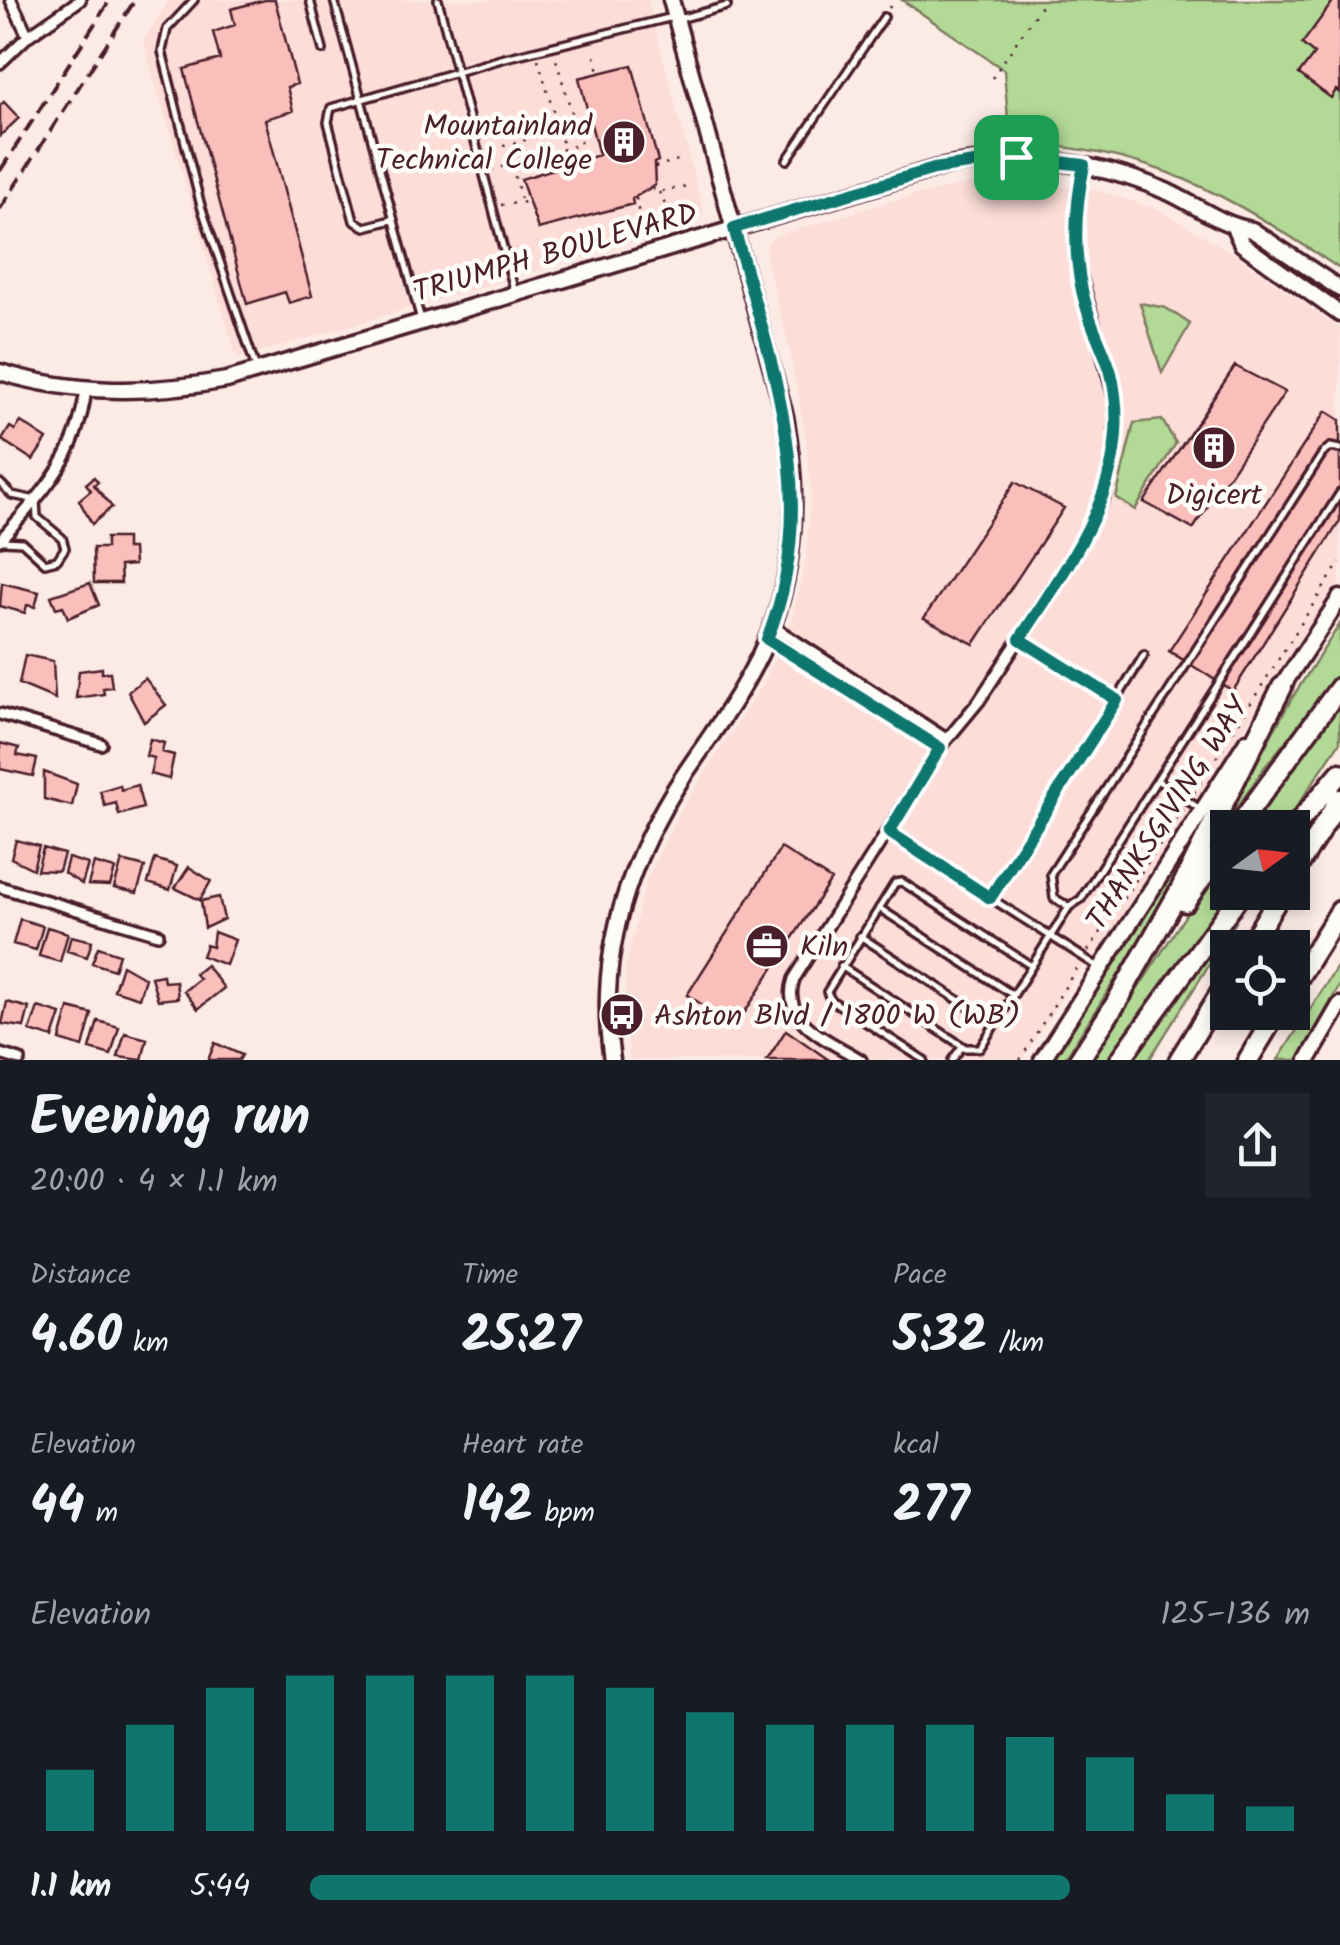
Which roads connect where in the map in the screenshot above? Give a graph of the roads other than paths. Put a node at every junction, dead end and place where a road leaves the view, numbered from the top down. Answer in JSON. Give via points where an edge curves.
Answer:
{"nodes":[{"id":1,"x":11,"y":0,"type":"edge"},
{"id":2,"x":80,"y":0,"type":"edge"},
{"id":3,"x":194,"y":0,"type":"edge"},
{"id":4,"x":310,"y":0,"type":"edge"},
{"id":5,"x":334,"y":0,"type":"edge"},
{"id":6,"x":438,"y":0,"type":"edge"},
{"id":7,"x":671,"y":0,"type":"edge"},
{"id":8,"x":727,"y":6,"type":"dead end"},
{"id":9,"x":884,"y":17,"type":"dead end"},
{"id":10,"x":676,"y":18,"type":"junction"},
{"id":11,"x":28,"y":36,"type":"junction"},
{"id":12,"x":323,"y":50,"type":"dead end"},
{"id":13,"x":0,"y":63,"type":"edge"},
{"id":14,"x":456,"y":71,"type":"junction"},
{"id":15,"x":360,"y":98,"type":"junction"},
{"id":16,"x":787,"y":160,"type":"dead end"},
{"id":17,"x":1084,"y":165,"type":"junction"},
{"id":18,"x":392,"y":220,"type":"junction"},
{"id":19,"x":1234,"y":227,"type":"junction"},
{"id":20,"x":734,"y":228,"type":"junction"},
{"id":21,"x":1340,"y":289,"type":"edge"},
{"id":22,"x":515,"y":292,"type":"junction"},
{"id":23,"x":1340,"y":314,"type":"edge"},
{"id":24,"x":421,"y":320,"type":"junction"},
{"id":25,"x":257,"y":371,"type":"junction"},
{"id":26,"x":0,"y":372,"type":"edge"},
{"id":27,"x":86,"y":390,"type":"junction"},
{"id":28,"x":1340,"y":449,"type":"edge"},
{"id":29,"x":0,"y":484,"type":"edge"},
{"id":30,"x":1340,"y":493,"type":"edge"},
{"id":31,"x":36,"y":500,"type":"junction"},
{"id":32,"x":0,"y":541,"type":"edge"},
{"id":33,"x":1340,"y":598,"type":"edge"},
{"id":34,"x":769,"y":632,"type":"junction"},
{"id":35,"x":1020,"y":639,"type":"junction"},
{"id":36,"x":1144,"y":655,"type":"dead end"},
{"id":37,"x":1282,"y":687,"type":"junction"},
{"id":38,"x":1340,"y":688,"type":"edge"},
{"id":39,"x":1117,"y":700,"type":"junction"},
{"id":40,"x":0,"y":714,"type":"edge"},
{"id":41,"x":102,"y":744,"type":"dead end"},
{"id":42,"x":943,"y":744,"type":"junction"},
{"id":43,"x":1340,"y":772,"type":"edge"},
{"id":44,"x":1157,"y":780,"type":"junction"},
{"id":45,"x":1340,"y":799,"type":"edge"},
{"id":46,"x":1250,"y":810,"type":"edge"},
{"id":47,"x":1309,"y":810,"type":"edge"},
{"id":48,"x":1202,"y":811,"type":"junction"},
{"id":49,"x":889,"y":832,"type":"junction"},
{"id":50,"x":1310,"y":847,"type":"edge"},
{"id":51,"x":1210,"y":867,"type":"edge"},
{"id":52,"x":0,"y":887,"type":"edge"},
{"id":53,"x":990,"y":898,"type":"junction"},
{"id":54,"x":1069,"y":907,"type":"junction"},
{"id":55,"x":879,"y":908,"type":"junction"},
{"id":56,"x":1229,"y":910,"type":"edge"},
{"id":57,"x":1340,"y":911,"type":"edge"},
{"id":58,"x":158,"y":934,"type":"dead end"},
{"id":59,"x":860,"y":936,"type":"junction"},
{"id":60,"x":1052,"y":938,"type":"junction"},
{"id":61,"x":1310,"y":959,"type":"edge"},
{"id":62,"x":1033,"y":963,"type":"junction"},
{"id":63,"x":841,"y":966,"type":"junction"},
{"id":64,"x":1100,"y":967,"type":"junction"},
{"id":65,"x":1013,"y":995,"type":"junction"},
{"id":66,"x":1116,"y":1002,"type":"junction"},
{"id":67,"x":1340,"y":1005,"type":"edge"},
{"id":68,"x":1210,"y":1010,"type":"edge"},
{"id":69,"x":995,"y":1024,"type":"junction"},
{"id":70,"x":1266,"y":1030,"type":"edge"},
{"id":71,"x":964,"y":1048,"type":"junction"},
{"id":72,"x":0,"y":1054,"type":"edge"},
{"id":73,"x":20,"y":1060,"type":"edge"},
{"id":74,"x":612,"y":1060,"type":"edge"},
{"id":75,"x":862,"y":1060,"type":"edge"},
{"id":76,"x":924,"y":1060,"type":"edge"},
{"id":77,"x":952,"y":1060,"type":"edge"},
{"id":78,"x":1042,"y":1060,"type":"edge"},
{"id":79,"x":1079,"y":1060,"type":"edge"},
{"id":80,"x":1120,"y":1060,"type":"edge"},
{"id":81,"x":1179,"y":1060,"type":"edge"},
{"id":82,"x":1248,"y":1060,"type":"edge"},
{"id":83,"x":1308,"y":1060,"type":"edge"}],
"edges":[{"from":1,"to":11,"type":"street"},
{"from":2,"to":11,"type":"street"},
{"from":3,"to":25,"type":"lane","via":[[167,29],[162,51],[201,206]]},
{"from":4,"to":12,"type":"lane"},
{"from":5,"to":15,"type":"lane"},
{"from":6,"to":14,"type":"lane"},
{"from":7,"to":10,"type":"main road"},
{"from":8,"to":10,"type":"lane"},
{"from":9,"to":16,"type":"lane"},
{"from":10,"to":14,"type":"lane"},
{"from":10,"to":20,"type":"main road"},
{"from":11,"to":13,"type":"street"},
{"from":14,"to":15,"type":"lane"},
{"from":14,"to":22,"type":"lane"},
{"from":15,"to":18,"type":"lane"},
{"from":15,"to":18,"type":"lane","via":[[328,113],[354,221],[365,227]]},
{"from":17,"to":19,"type":"main road","name":"TRIUMPH BOULEVARD","via":[[1170,193]]},
{"from":17,"to":20,"type":"main road","name":"TRIUMPH BOULEVARD","via":[[1016,157],[978,161]]},
{"from":17,"to":35,"type":"street","via":[[1077,262],[1114,386],[1113,465],[1095,520]]},
{"from":18,"to":24,"type":"lane"},
{"from":19,"to":21,"type":"main road","name":"TRIUMPH BOULEVARD","via":[[1252,230]]},
{"from":19,"to":23,"type":"main road","name":"TRIUMPH BOULEVARD","via":[[1242,244]]},
{"from":20,"to":22,"type":"main road","name":"TRIUMPH BOULEVARD"},
{"from":20,"to":34,"type":"main road","via":[[794,474],[792,542]]},
{"from":22,"to":24,"type":"main road","name":"TRIUMPH BOULEVARD"},
{"from":24,"to":25,"type":"main road","name":"TRIUMPH BOULEVARD"},
{"from":25,"to":27,"type":"main road","name":"TRIUMPH BOULEVARD","via":[[169,390]]},
{"from":26,"to":27,"type":"main road","name":"TRIUMPH BOULEVARD"},
{"from":27,"to":31,"type":"street","via":[[70,452]]},
{"from":28,"to":54,"type":"lane","via":[[1323,452],[1050,874],[1054,898]]},
{"from":29,"to":31,"type":"lane","via":[[12,495]]},
{"from":30,"to":44,"type":"lane"},
{"from":31,"to":32,"type":"street"},
{"from":31,"to":32,"type":"lane","via":[[37,517],[62,538],[61,556],[44,562],[22,542]]},
{"from":33,"to":37,"type":"main road","name":"THANKSGIVING WAY"},
{"from":34,"to":42,"type":"street"},
{"from":34,"to":74,"type":"main road","via":[[630,874],[608,985]]},
{"from":35,"to":39,"type":"lane"},
{"from":35,"to":42,"type":"street"},
{"from":36,"to":39,"type":"lane"},
{"from":37,"to":48,"type":"main road","name":"THANKSGIVING WAY"},
{"from":37,"to":66,"type":"highway"},
{"from":38,"to":46,"type":"highway"},
{"from":39,"to":53,"type":"lane"},
{"from":40,"to":41,"type":"street"},
{"from":42,"to":49,"type":"street"},
{"from":43,"to":47,"type":"highway"},
{"from":44,"to":48,"type":"lane"},
{"from":44,"to":54,"type":"lane","via":[[1081,899]]},
{"from":45,"to":50,"type":"highway"},
{"from":48,"to":64,"type":"main road","name":"THANKSGIVING WAY"},
{"from":49,"to":53,"type":"lane"},
{"from":49,"to":75,"type":"street","via":[[790,994],[804,1024]]},
{"from":51,"to":66,"type":"highway"},
{"from":52,"to":58,"type":"street"},
{"from":53,"to":60,"type":"lane"},
{"from":54,"to":60,"type":"lane"},
{"from":55,"to":59,"type":"lane"},
{"from":55,"to":62,"type":"lane","via":[[902,882]]},
{"from":55,"to":65,"type":"lane"},
{"from":56,"to":80,"type":"highway"},
{"from":57,"to":61,"type":"highway"},
{"from":59,"to":63,"type":"lane"},
{"from":59,"to":69,"type":"lane"},
{"from":60,"to":62,"type":"lane"},
{"from":60,"to":64,"type":"lane"},
{"from":62,"to":65,"type":"lane"},
{"from":63,"to":71,"type":"lane"},
{"from":63,"to":76,"type":"lane","via":[[827,989],[831,1000]]},
{"from":64,"to":78,"type":"main road","name":"THANKSGIVING WAY"},
{"from":65,"to":69,"type":"lane"},
{"from":66,"to":79,"type":"highway"},
{"from":67,"to":83,"type":"main road"},
{"from":68,"to":81,"type":"highway"},
{"from":69,"to":71,"type":"lane","via":[[976,1051]]},
{"from":70,"to":82,"type":"highway"},
{"from":71,"to":77,"type":"lane"},
{"from":72,"to":73,"type":"street"}]}
